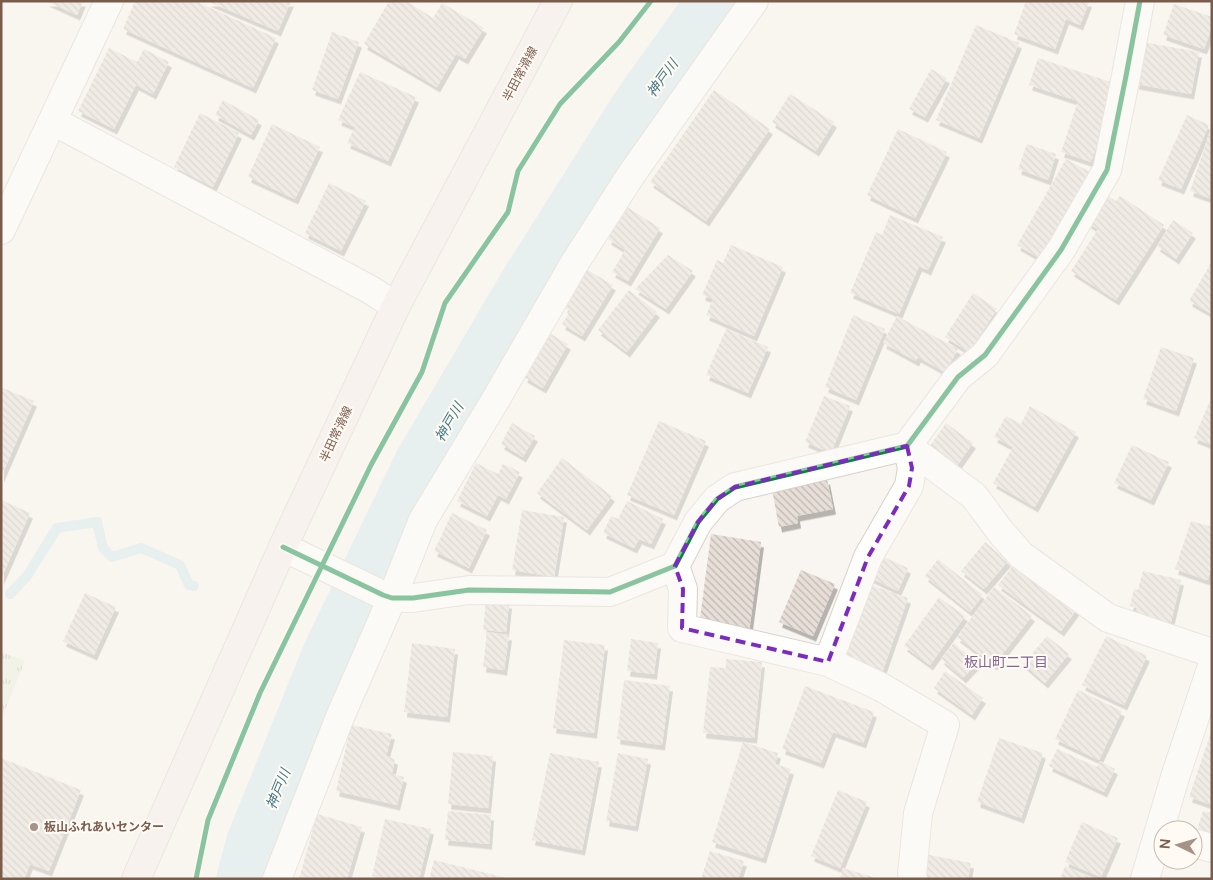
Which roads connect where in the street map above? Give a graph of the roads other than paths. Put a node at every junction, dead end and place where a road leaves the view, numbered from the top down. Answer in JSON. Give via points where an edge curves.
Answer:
{"nodes":[{"id":1,"x":109,"y":1,"type":"edge"},
{"id":2,"x":558,"y":1,"type":"edge"},
{"id":3,"x":754,"y":1,"type":"edge"},
{"id":4,"x":1140,"y":1,"type":"edge"},
{"id":5,"x":53,"y":121,"type":"junction"},
{"id":6,"x":1,"y":230,"type":"edge"},
{"id":7,"x":396,"y":306,"type":"junction"},
{"id":8,"x":907,"y":446,"type":"junction"},
{"id":9,"x":284,"y":547,"type":"junction"},
{"id":10,"x":675,"y":566,"type":"junction"},
{"id":11,"x":388,"y":597,"type":"junction"},
{"id":12,"x":1212,"y":653,"type":"edge"},
{"id":13,"x":828,"y":662,"type":"junction"},
{"id":14,"x":1212,"y":666,"type":"edge"},
{"id":15,"x":1164,"y":820,"type":"edge"},
{"id":16,"x":1153,"y":855,"type":"edge"},
{"id":17,"x":136,"y":879,"type":"edge"},
{"id":18,"x":278,"y":879,"type":"edge"},
{"id":19,"x":913,"y":879,"type":"edge"},
{"id":20,"x":1144,"y":879,"type":"edge"}],
"edges":[{"from":1,"to":5,"type":"street"},
{"from":2,"to":7,"type":"main road","name":"半田常滑線"},
{"from":3,"to":11,"type":"street","via":[[631,175],[574,264],[423,520]]},
{"from":4,"to":8,"type":"street","via":[[1107,170],[1061,250],[985,355],[958,377]]},
{"from":5,"to":6,"type":"street"},
{"from":5,"to":7,"type":"street"},
{"from":7,"to":9,"type":"main road","name":"半田常滑線"},
{"from":8,"to":10,"type":"street","via":[[735,487],[717,499],[698,522]]},
{"from":8,"to":12,"type":"street","via":[[974,496],[1021,554],[1108,618]]},
{"from":8,"to":13,"type":"street","via":[[912,468],[909,486],[868,557]]},
{"from":9,"to":11,"type":"street"},
{"from":9,"to":17,"type":"main road","name":"半田常滑線"},
{"from":10,"to":11,"type":"street","via":[[610,592],[469,590],[413,598]]},
{"from":10,"to":13,"type":"street","via":[[683,589],[682,628]]},
{"from":11,"to":18,"type":"street"},
{"from":13,"to":19,"type":"street","via":[[881,687],[945,725],[918,813]]},
{"from":14,"to":15,"type":"street"},
{"from":16,"to":20,"type":"street"}]}
